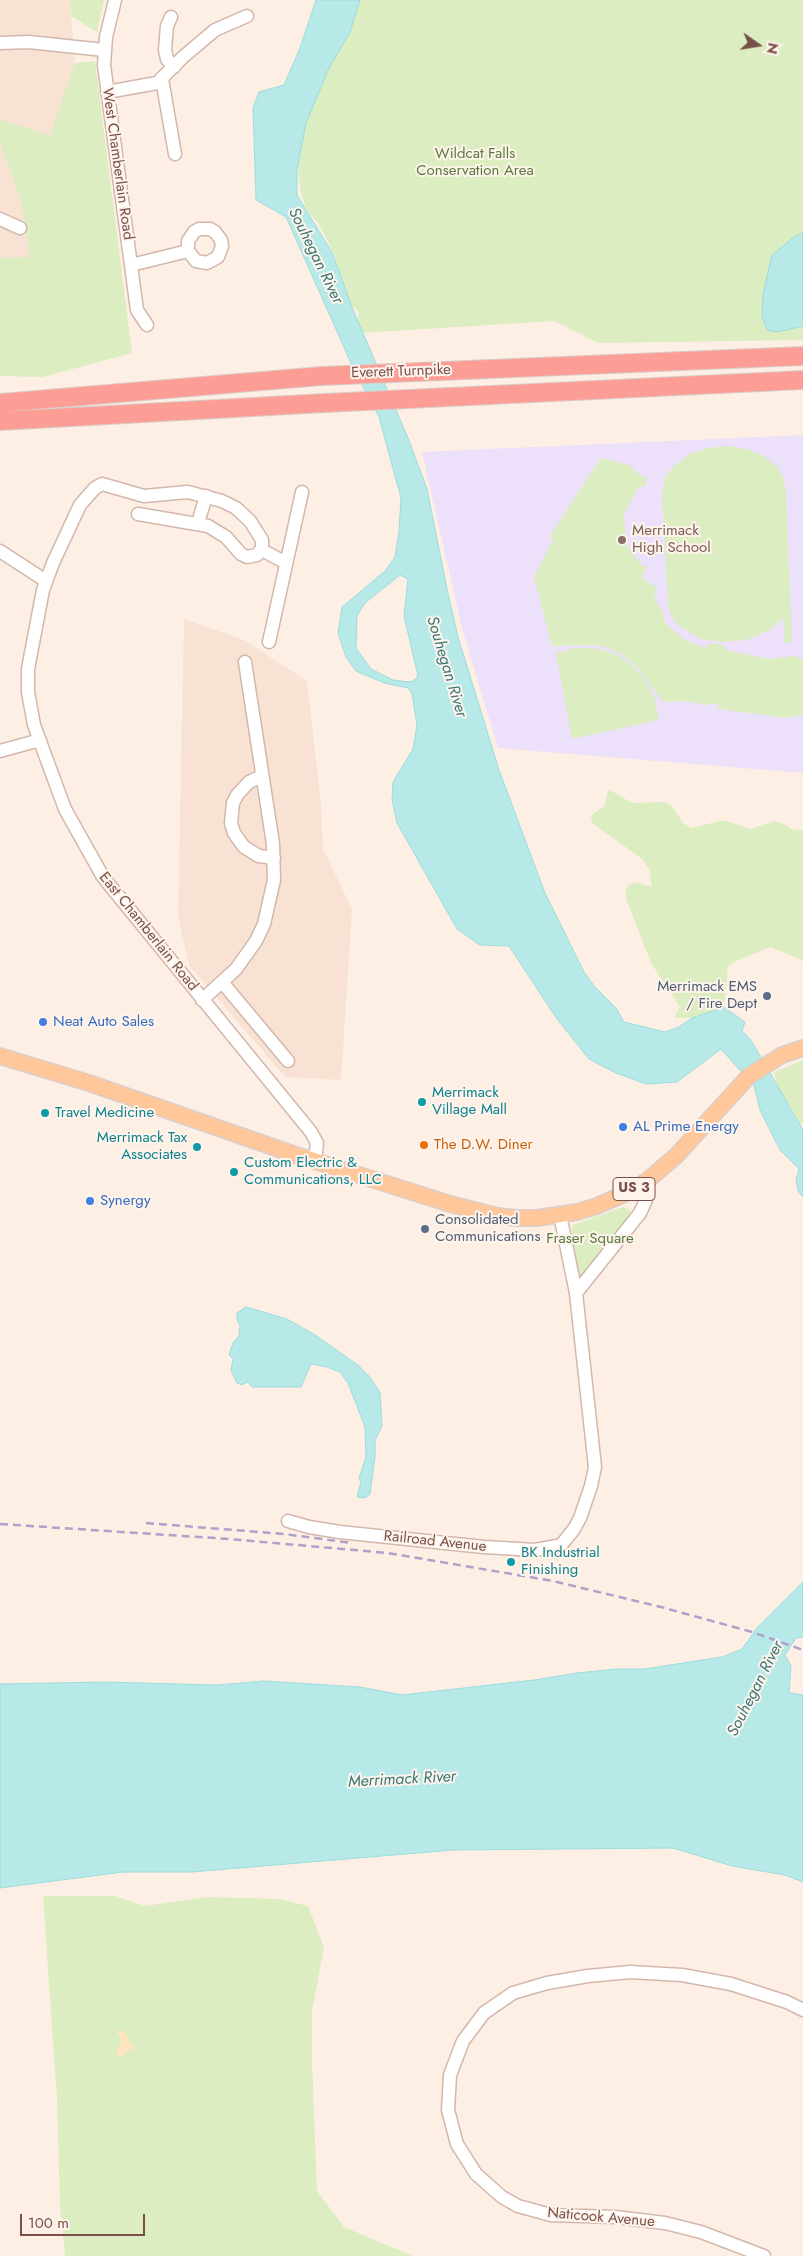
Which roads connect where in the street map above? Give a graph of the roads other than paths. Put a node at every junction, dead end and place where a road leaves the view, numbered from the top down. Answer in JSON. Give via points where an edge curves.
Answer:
{"nodes":[{"id":1,"x":115,"y":0,"type":"edge"},
{"id":2,"x":247,"y":16,"type":"dead end"},
{"id":3,"x":171,"y":17,"type":"dead end"},
{"id":4,"x":0,"y":43,"type":"edge"},
{"id":5,"x":104,"y":50,"type":"junction"},
{"id":6,"x":174,"y":67,"type":"junction"},
{"id":7,"x":162,"y":79,"type":"junction"},
{"id":8,"x":107,"y":92,"type":"junction"},
{"id":9,"x":175,"y":154,"type":"dead end"},
{"id":10,"x":0,"y":219,"type":"edge"},
{"id":11,"x":20,"y":228,"type":"dead end"},
{"id":12,"x":188,"y":252,"type":"dead end"},
{"id":13,"x":131,"y":265,"type":"junction"},
{"id":14,"x":147,"y":325,"type":"dead end"},
{"id":15,"x":803,"y":356,"type":"edge"},
{"id":16,"x":803,"y":380,"type":"edge"},
{"id":17,"x":0,"y":403,"type":"edge"},
{"id":18,"x":0,"y":421,"type":"edge"},
{"id":19,"x":302,"y":492,"type":"dead end"},
{"id":20,"x":206,"y":496,"type":"junction"},
{"id":21,"x":138,"y":514,"type":"dead end"},
{"id":22,"x":198,"y":523,"type":"junction"},
{"id":23,"x":262,"y":550,"type":"junction"},
{"id":24,"x":0,"y":551,"type":"edge"},
{"id":25,"x":286,"y":563,"type":"junction"},
{"id":26,"x":46,"y":581,"type":"junction"},
{"id":27,"x":269,"y":642,"type":"dead end"},
{"id":28,"x":245,"y":662,"type":"dead end"},
{"id":29,"x":40,"y":740,"type":"junction"},
{"id":30,"x":0,"y":751,"type":"edge"},
{"id":31,"x":262,"y":776,"type":"junction"},
{"id":32,"x":274,"y":858,"type":"junction"},
{"id":33,"x":222,"y":982,"type":"junction"},
{"id":34,"x":202,"y":1000,"type":"junction"},
{"id":35,"x":803,"y":1048,"type":"edge"},
{"id":36,"x":0,"y":1056,"type":"edge"},
{"id":37,"x":288,"y":1061,"type":"dead end"},
{"id":38,"x":315,"y":1161,"type":"junction"},
{"id":39,"x":648,"y":1180,"type":"junction"},
{"id":40,"x":560,"y":1215,"type":"junction"},
{"id":41,"x":576,"y":1293,"type":"junction"},
{"id":42,"x":288,"y":1521,"type":"dead end"},
{"id":43,"x":803,"y":2010,"type":"edge"},
{"id":44,"x":764,"y":2256,"type":"edge"}],
"edges":[{"from":1,"to":5,"type":"street","name":"West Chamberlain Road"},
{"from":2,"to":6,"type":"street","via":[[214,30]]},
{"from":3,"to":6,"type":"street","via":[[166,26],[165,50]]},
{"from":4,"to":5,"type":"street","via":[[29,42]]},
{"from":5,"to":8,"type":"street","name":"West Chamberlain Road"},
{"from":6,"to":7,"type":"street"},
{"from":7,"to":8,"type":"street","via":[[157,83]]},
{"from":7,"to":9,"type":"street"},
{"from":8,"to":13,"type":"street","name":"West Chamberlain Road"},
{"from":10,"to":11,"type":"street"},
{"from":12,"to":13,"type":"street"},
{"from":13,"to":14,"type":"street","name":"West Chamberlain Road","via":[[137,310]]},
{"from":15,"to":17,"type":"highway","name":"Everett Turnpike","via":[[322,376]]},
{"from":16,"to":18,"type":"highway","name":"Everett Turnpike"},
{"from":19,"to":25,"type":"street"},
{"from":20,"to":22,"type":"street"},
{"from":20,"to":23,"type":"street","via":[[231,505],[244,514],[261,538]]},
{"from":20,"to":26,"type":"street","name":"East Chamberlain Road","via":[[183,491],[144,496],[102,484],[80,505]]},
{"from":21,"to":22,"type":"street"},
{"from":22,"to":23,"type":"street","via":[[221,533],[245,556],[256,556]]},
{"from":23,"to":25,"type":"street"},
{"from":24,"to":26,"type":"street"},
{"from":25,"to":27,"type":"street"},
{"from":26,"to":29,"type":"street","name":"East Chamberlain Road","via":[[28,669],[31,711]]},
{"from":28,"to":31,"type":"street"},
{"from":29,"to":30,"type":"street"},
{"from":29,"to":34,"type":"street","name":"East Chamberlain Road","via":[[65,808],[92,860],[114,893]]},
{"from":31,"to":32,"type":"street"},
{"from":31,"to":32,"type":"street","via":[[249,782],[237,795],[231,823],[244,847],[260,856]]},
{"from":32,"to":33,"type":"street","via":[[274,880],[264,924],[245,958]]},
{"from":33,"to":34,"type":"street"},
{"from":33,"to":37,"type":"street"},
{"from":34,"to":38,"type":"street","name":"East Chamberlain Road","via":[[311,1132],[317,1143]]},
{"from":35,"to":39,"type":"main road","number":"US 3","via":[[782,1055],[749,1076],[676,1156]]},
{"from":36,"to":38,"type":"main road","number":"US 3"},
{"from":38,"to":40,"type":"main road","number":"US 3","via":[[478,1212],[517,1218]]},
{"from":39,"to":40,"type":"main road","number":"US 3","via":[[596,1206]]},
{"from":39,"to":41,"type":"street","via":[[646,1200],[640,1213]]},
{"from":40,"to":41,"type":"street","name":"Railroad Avenue"},
{"from":41,"to":42,"type":"street","name":"Railroad Avenue","via":[[596,1467],[580,1518],[562,1544],[535,1550],[484,1547],[340,1532]]},
{"from":43,"to":44,"type":"street","name":"Naticook Avenue","via":[[731,1984],[682,1975],[630,1972],[555,1981],[513,1993],[484,2014],[463,2042],[450,2075],[448,2110],[457,2144],[476,2174],[502,2197],[518,2206],[551,2215],[665,2223],[701,2232]]}]}
